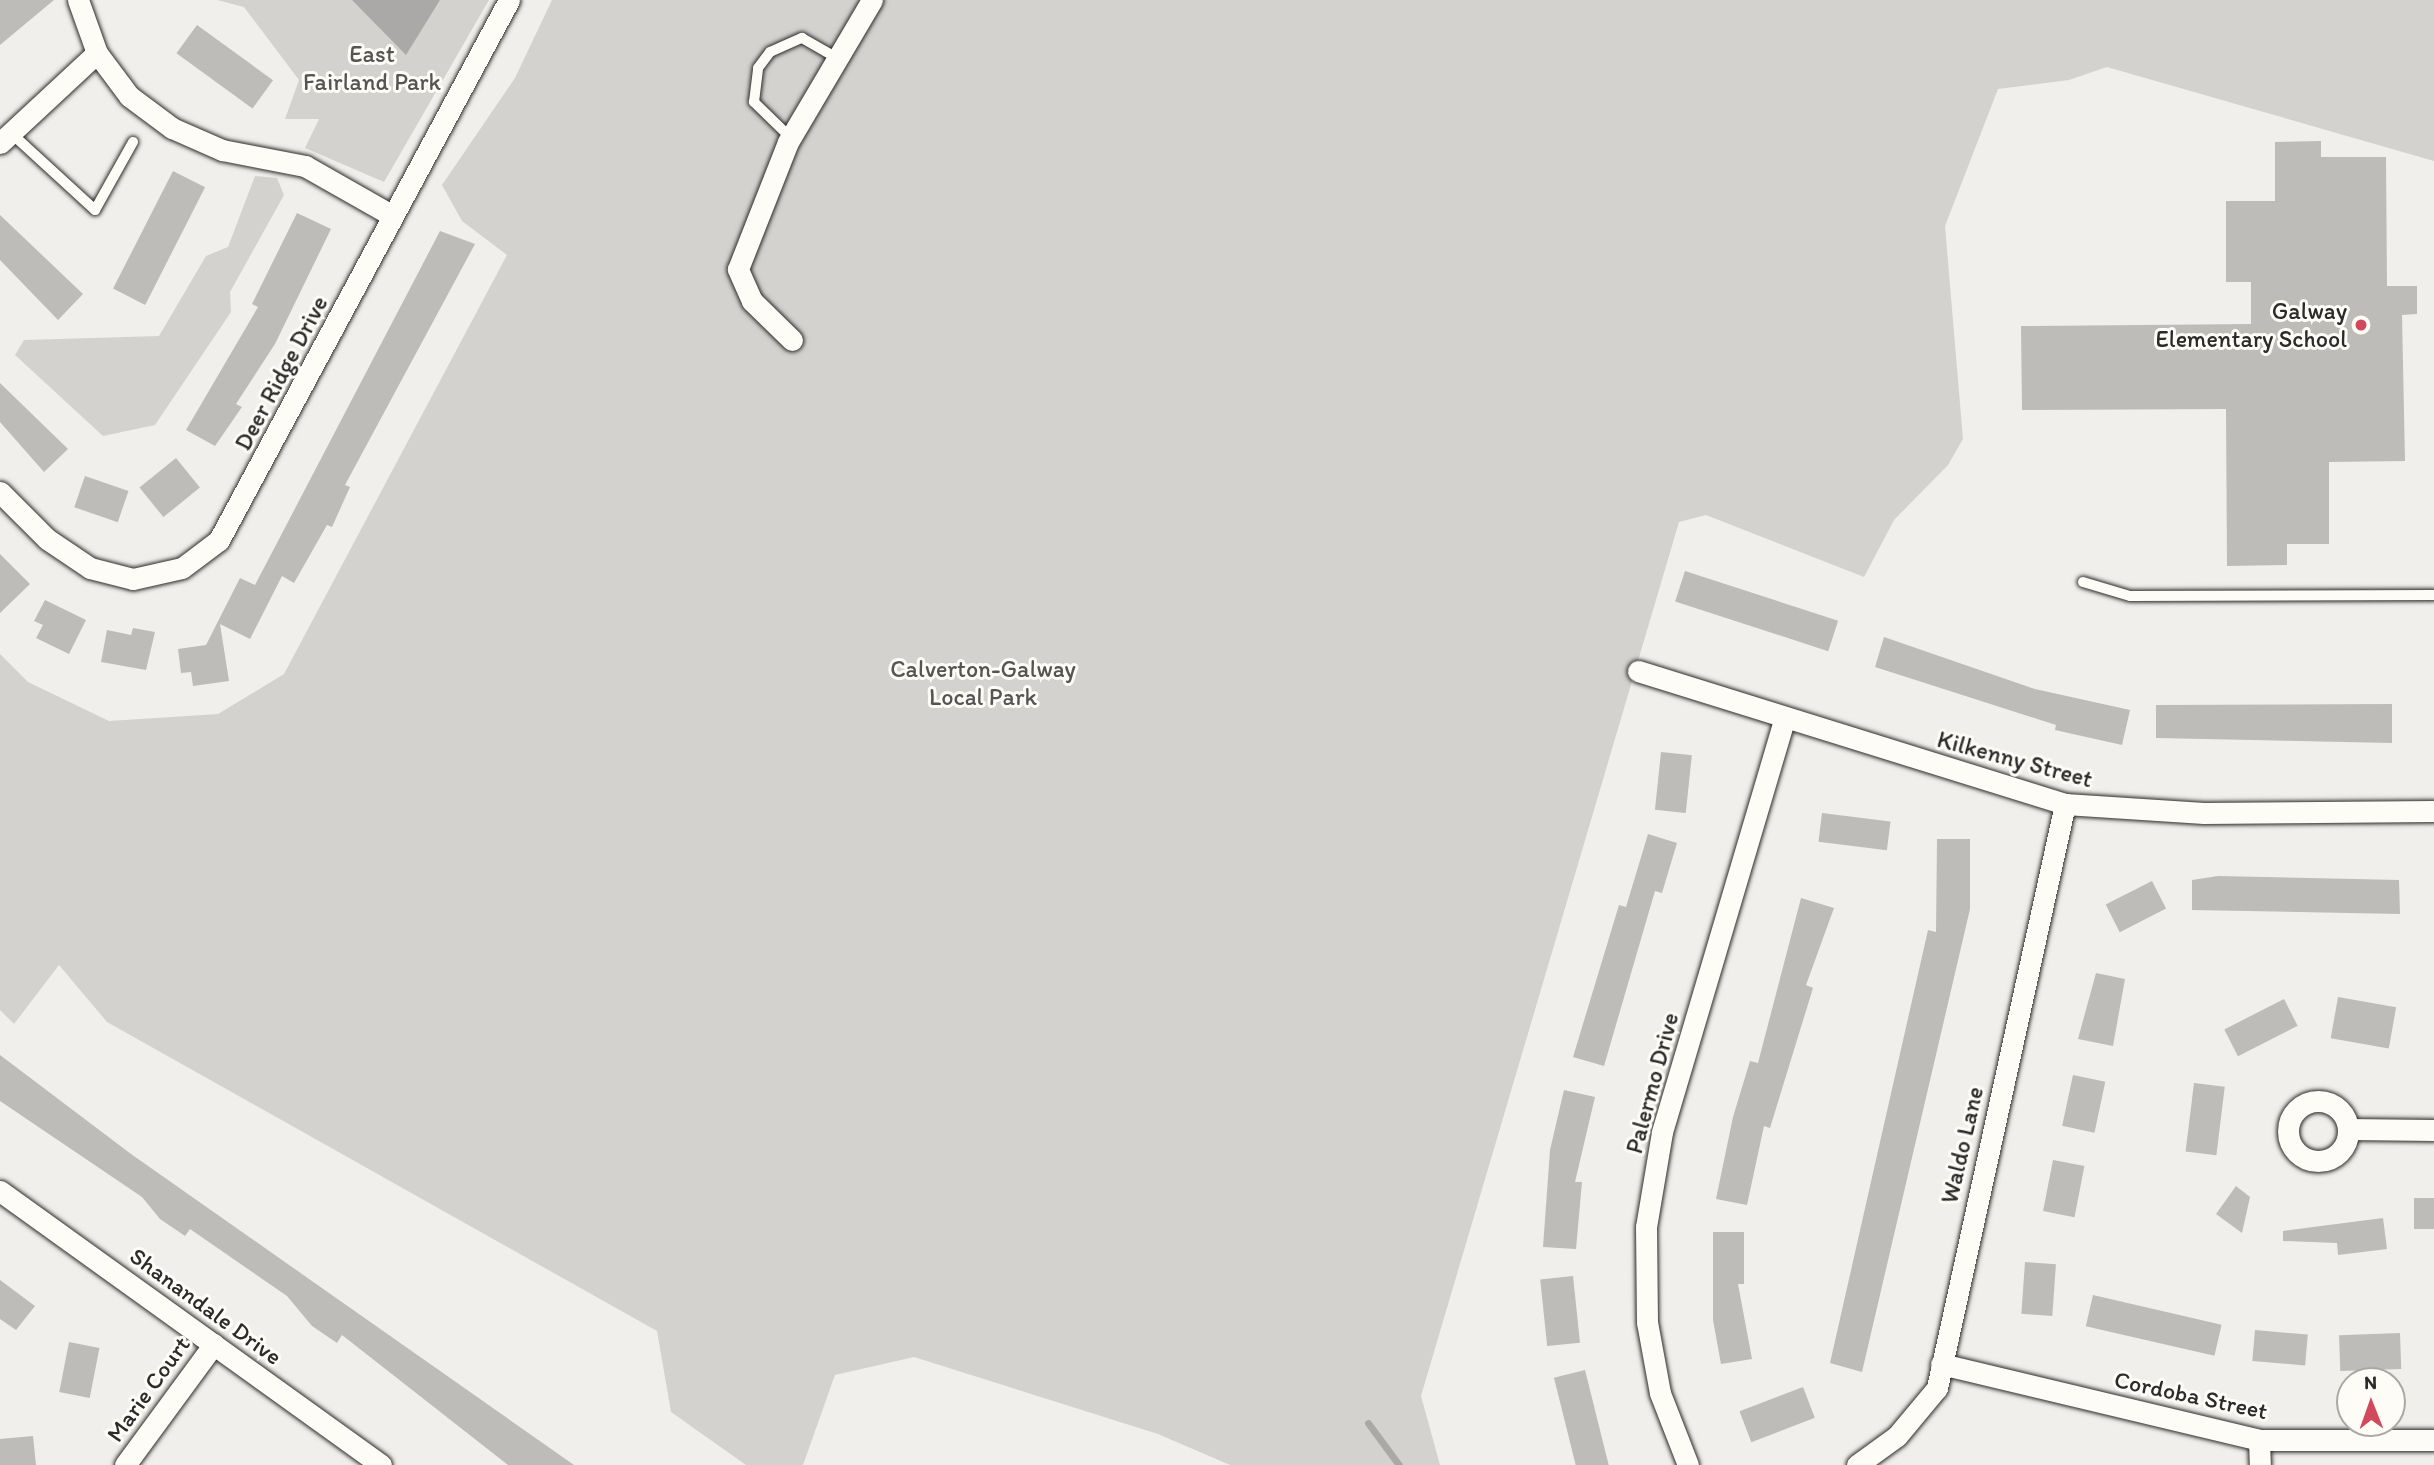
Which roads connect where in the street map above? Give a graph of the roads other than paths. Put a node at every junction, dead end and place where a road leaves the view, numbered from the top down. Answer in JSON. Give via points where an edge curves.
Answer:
{"nodes":[{"id":1,"x":78,"y":0,"type":"edge"},
{"id":2,"x":509,"y":0,"type":"edge"},
{"id":3,"x":872,"y":0,"type":"edge"},
{"id":4,"x":97,"y":53,"type":"junction"},
{"id":5,"x":837,"y":58,"type":"junction"},
{"id":6,"x":5,"y":138,"type":"edge"},
{"id":7,"x":791,"y":138,"type":"junction"},
{"id":8,"x":133,"y":142,"type":"dead end"},
{"id":9,"x":393,"y":216,"type":"junction"},
{"id":10,"x":792,"y":340,"type":"dead end"},
{"id":11,"x":0,"y":492,"type":"edge"},
{"id":12,"x":2082,"y":582,"type":"dead end"},
{"id":13,"x":2434,"y":595,"type":"edge"},
{"id":14,"x":1638,"y":671,"type":"dead end"},
{"id":15,"x":1784,"y":719,"type":"junction"},
{"id":16,"x":2065,"y":804,"type":"junction"},
{"id":17,"x":2434,"y":811,"type":"edge"},
{"id":18,"x":2348,"y":1129,"type":"dead end"},
{"id":19,"x":2434,"y":1130,"type":"edge"},
{"id":20,"x":0,"y":1191,"type":"edge"},
{"id":21,"x":214,"y":1344,"type":"junction"},
{"id":22,"x":1941,"y":1364,"type":"junction"},
{"id":23,"x":2259,"y":1440,"type":"junction"},
{"id":24,"x":2434,"y":1440,"type":"edge"},
{"id":25,"x":125,"y":1465,"type":"edge"},
{"id":26,"x":381,"y":1465,"type":"edge"},
{"id":27,"x":1688,"y":1465,"type":"edge"},
{"id":28,"x":1857,"y":1465,"type":"edge"},
{"id":29,"x":2260,"y":1465,"type":"edge"}],
"edges":[{"from":1,"to":4,"type":"street"},
{"from":2,"to":9,"type":"street","name":"Deer Ridge Drive"},
{"from":3,"to":5,"type":"street"},
{"from":4,"to":6,"type":"street"},
{"from":4,"to":9,"type":"street","via":[[129,96],[172,128],[222,150],[304,166]]},
{"from":5,"to":7,"type":"street"},
{"from":5,"to":7,"type":"lane","via":[[802,38],[770,52],[758,68],[754,102]]},
{"from":6,"to":8,"type":"lane","via":[[95,210]]},
{"from":7,"to":10,"type":"street","via":[[738,269],[752,301]]},
{"from":9,"to":11,"type":"street","name":"Deer Ridge Drive","via":[[237,515],[219,540],[182,568],[133,579],[90,568],[47,539]]},
{"from":12,"to":13,"type":"lane","via":[[2130,596]]},
{"from":14,"to":15,"type":"street","name":"Kilkenny Street"},
{"from":15,"to":16,"type":"street","name":"Kilkenny Street"},
{"from":15,"to":27,"type":"street","name":"Palermo Drive","via":[[1662,1132],[1646,1227],[1647,1322],[1660,1393]]},
{"from":16,"to":17,"type":"street","name":"Kilkenny Street","via":[[2204,813]]},
{"from":16,"to":22,"type":"street","name":"Waldo Lane"},
{"from":18,"to":19,"type":"street"},
{"from":20,"to":21,"type":"street","name":"Shanandale Drive"},
{"from":21,"to":25,"type":"street","name":"Marie Court"},
{"from":21,"to":26,"type":"street","name":"Shanandale Drive"},
{"from":22,"to":23,"type":"street","name":"Cordoba Street"},
{"from":22,"to":28,"type":"street","name":"Waldo Lane","via":[[1937,1388],[1897,1436]]},
{"from":23,"to":24,"type":"street","name":"Cordoba Street"},
{"from":23,"to":29,"type":"street"}]}
